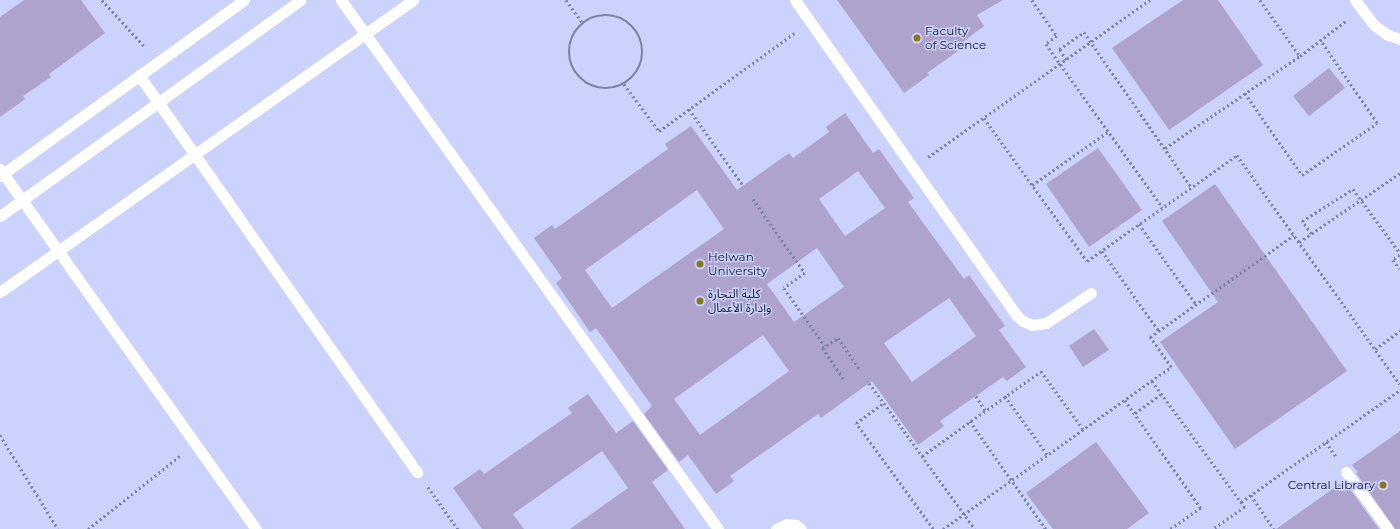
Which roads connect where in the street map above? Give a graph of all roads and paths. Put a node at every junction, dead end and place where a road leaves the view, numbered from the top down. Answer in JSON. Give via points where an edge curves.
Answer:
{"nodes":[{"id":1,"x":102,"y":0,"type":"edge"},
{"id":2,"x":244,"y":0,"type":"edge"},
{"id":3,"x":301,"y":0,"type":"edge"},
{"id":4,"x":341,"y":0,"type":"edge"},
{"id":5,"x":413,"y":0,"type":"edge"},
{"id":6,"x":566,"y":0,"type":"edge"},
{"id":7,"x":795,"y":0,"type":"edge"},
{"id":8,"x":1032,"y":0,"type":"edge"},
{"id":9,"x":1150,"y":0,"type":"edge"},
{"id":10,"x":1260,"y":0,"type":"edge"},
{"id":11,"x":1358,"y":4,"type":"edge"},
{"id":12,"x":811,"y":22,"type":"junction"},
{"id":13,"x":583,"y":23,"type":"junction"},
{"id":14,"x":365,"y":34,"type":"junction"},
{"id":15,"x":1400,"y":39,"type":"edge"},
{"id":16,"x":1320,"y":40,"type":"junction"},
{"id":17,"x":1091,"y":42,"type":"junction"},
{"id":18,"x":1300,"y":56,"type":"junction"},
{"id":19,"x":1066,"y":60,"type":"junction"},
{"id":20,"x":158,"y":62,"type":"junction"},
{"id":21,"x":1060,"y":64,"type":"junction"},
{"id":22,"x":140,"y":75,"type":"junction"},
{"id":23,"x":624,"y":84,"type":"junction"},
{"id":24,"x":1245,"y":93,"type":"junction"},
{"id":25,"x":159,"y":103,"type":"junction"},
{"id":26,"x":689,"y":109,"type":"junction"},
{"id":27,"x":984,"y":118,"type":"junction"},
{"id":28,"x":1109,"y":131,"type":"junction"},
{"id":29,"x":1165,"y":148,"type":"junction"},
{"id":30,"x":195,"y":154,"type":"junction"},
{"id":31,"x":913,"y":168,"type":"junction"},
{"id":32,"x":1,"y":173,"type":"edge"},
{"id":33,"x":1400,"y":173,"type":"edge"},
{"id":34,"x":1032,"y":185,"type":"junction"},
{"id":35,"x":743,"y":186,"type":"dead end"},
{"id":36,"x":1192,"y":188,"type":"junction"},
{"id":37,"x":753,"y":199,"type":"dead end"},
{"id":38,"x":1360,"y":199,"type":"junction"},
{"id":39,"x":22,"y":201,"type":"junction"},
{"id":40,"x":1163,"y":208,"type":"junction"},
{"id":41,"x":0,"y":216,"type":"edge"},
{"id":42,"x":1139,"y":224,"type":"junction"},
{"id":43,"x":1311,"y":234,"type":"junction"},
{"id":44,"x":1294,"y":235,"type":"junction"},
{"id":45,"x":1299,"y":242,"type":"junction"},
{"id":46,"x":58,"y":250,"type":"junction"},
{"id":47,"x":1102,"y":251,"type":"junction"},
{"id":48,"x":1400,"y":254,"type":"edge"},
{"id":49,"x":1400,"y":269,"type":"edge"},
{"id":50,"x":0,"y":292,"type":"edge"},
{"id":51,"x":1091,"y":293,"type":"dead end"},
{"id":52,"x":1196,"y":304,"type":"junction"},
{"id":53,"x":1159,"y":331,"type":"junction"},
{"id":54,"x":1400,"y":331,"type":"edge"},
{"id":55,"x":825,"y":346,"type":"junction"},
{"id":56,"x":1375,"y":349,"type":"junction"},
{"id":57,"x":860,"y":370,"type":"dead end"},
{"id":58,"x":843,"y":379,"type":"dead end"},
{"id":59,"x":1152,"y":381,"type":"junction"},
{"id":60,"x":869,"y":383,"type":"dead end"},
{"id":61,"x":1400,"y":384,"type":"edge"},
{"id":62,"x":1400,"y":390,"type":"edge"},
{"id":63,"x":1161,"y":394,"type":"junction"},
{"id":64,"x":976,"y":396,"type":"dead end"},
{"id":65,"x":1005,"y":396,"type":"junction"},
{"id":66,"x":1125,"y":400,"type":"junction"},
{"id":67,"x":884,"y":403,"type":"junction"},
{"id":68,"x":986,"y":410,"type":"junction"},
{"id":69,"x":1135,"y":414,"type":"junction"},
{"id":70,"x":970,"y":421,"type":"junction"},
{"id":71,"x":1083,"y":429,"type":"junction"},
{"id":72,"x":0,"y":435,"type":"edge"},
{"id":73,"x":195,"y":444,"type":"junction"},
{"id":74,"x":1047,"y":454,"type":"junction"},
{"id":75,"x":922,"y":456,"type":"junction"},
{"id":76,"x":417,"y":472,"type":"joint"},
{"id":77,"x":1346,"y":472,"type":"dead end"},
{"id":78,"x":1011,"y":480,"type":"junction"},
{"id":79,"x":1251,"y":495,"type":"junction"},
{"id":80,"x":1241,"y":502,"type":"junction"},
{"id":81,"x":964,"y":514,"type":"junction"},
{"id":82,"x":58,"y":529,"type":"edge"},
{"id":83,"x":88,"y":529,"type":"edge"},
{"id":84,"x":256,"y":529,"type":"edge"},
{"id":85,"x":458,"y":529,"type":"edge"},
{"id":86,"x":718,"y":529,"type":"edge"},
{"id":87,"x":776,"y":529,"type":"edge"},
{"id":88,"x":801,"y":529,"type":"edge"},
{"id":89,"x":933,"y":529,"type":"edge"},
{"id":90,"x":943,"y":529,"type":"edge"},
{"id":91,"x":975,"y":529,"type":"edge"},
{"id":92,"x":1046,"y":529,"type":"edge"},
{"id":93,"x":1171,"y":529,"type":"edge"},
{"id":94,"x":1213,"y":529,"type":"edge"},
{"id":95,"x":1274,"y":529,"type":"edge"},
{"id":96,"x":1388,"y":529,"type":"edge"}],
"edges":[{"from":1,"to":20,"type":"path"},
{"from":2,"to":20,"type":"lane"},
{"from":3,"to":25,"type":"lane"},
{"from":4,"to":14,"type":"lane"},
{"from":5,"to":14,"type":"lane"},
{"from":6,"to":13,"type":"path"},
{"from":7,"to":12,"type":"lane"},
{"from":8,"to":21,"type":"path","via":[[1058,36],[1046,44]]},
{"from":9,"to":17,"type":"path"},
{"from":10,"to":18,"type":"path"},
{"from":11,"to":15,"type":"lane","via":[[1374,25],[1388,35]]},
{"from":11,"to":16,"type":"path"},
{"from":12,"to":26,"type":"path"},
{"from":12,"to":31,"type":"lane"},
{"from":13,"to":23,"type":"path","via":[[570,42],[571,65],[577,75],[585,83],[596,88],[607,89]]},
{"from":13,"to":23,"type":"path","via":[[604,16],[616,17],[635,29],[643,51],[641,62],[636,72]]},
{"from":14,"to":30,"type":"lane"},
{"from":14,"to":86,"type":"lane"},
{"from":16,"to":18,"type":"path"},
{"from":16,"to":24,"type":"path","via":[[1378,123],[1302,175]]},
{"from":17,"to":19,"type":"path"},
{"from":17,"to":19,"type":"path","via":[[1084,32],[1059,49]]},
{"from":17,"to":29,"type":"path"},
{"from":18,"to":24,"type":"path"},
{"from":19,"to":21,"type":"path"},
{"from":20,"to":22,"type":"lane"},
{"from":21,"to":27,"type":"path"},
{"from":21,"to":28,"type":"path"},
{"from":22,"to":25,"type":"lane"},
{"from":22,"to":32,"type":"lane"},
{"from":23,"to":26,"type":"path","via":[[659,130]]},
{"from":24,"to":29,"type":"path"},
{"from":25,"to":30,"type":"lane"},
{"from":25,"to":39,"type":"lane"},
{"from":26,"to":35,"type":"path"},
{"from":27,"to":31,"type":"path"},
{"from":27,"to":34,"type":"path"},
{"from":28,"to":34,"type":"path"},
{"from":28,"to":40,"type":"path"},
{"from":29,"to":36,"type":"path"},
{"from":30,"to":46,"type":"lane"},
{"from":30,"to":76,"type":"lane"},
{"from":31,"to":51,"type":"lane","via":[[1016,315],[1023,321],[1032,324],[1046,323]]},
{"from":32,"to":39,"type":"lane"},
{"from":33,"to":38,"type":"path"},
{"from":34,"to":47,"type":"path","via":[[1086,262]]},
{"from":36,"to":40,"type":"path"},
{"from":36,"to":44,"type":"path","via":[[1237,156]]},
{"from":37,"to":55,"type":"path","via":[[805,273],[784,288]]},
{"from":38,"to":43,"type":"path"},
{"from":38,"to":43,"type":"path","via":[[1353,189],[1302,221]]},
{"from":38,"to":48,"type":"path"},
{"from":39,"to":41,"type":"lane"},
{"from":39,"to":46,"type":"lane"},
{"from":40,"to":42,"type":"path"},
{"from":42,"to":47,"type":"path"},
{"from":42,"to":52,"type":"path"},
{"from":43,"to":45,"type":"path"},
{"from":44,"to":45,"type":"path"},
{"from":44,"to":52,"type":"path"},
{"from":45,"to":56,"type":"path"},
{"from":46,"to":50,"type":"lane"},
{"from":46,"to":73,"type":"lane"},
{"from":47,"to":53,"type":"path"},
{"from":48,"to":49,"type":"path","via":[[1393,260]]},
{"from":52,"to":53,"type":"path"},
{"from":53,"to":59,"type":"path","via":[[1150,337],[1171,367]]},
{"from":54,"to":56,"type":"path"},
{"from":55,"to":57,"type":"path","via":[[838,338]]},
{"from":55,"to":58,"type":"path","via":[[822,348]]},
{"from":56,"to":61,"type":"path"},
{"from":59,"to":63,"type":"path"},
{"from":59,"to":66,"type":"path"},
{"from":60,"to":67,"type":"path"},
{"from":62,"to":79,"type":"path"},
{"from":63,"to":69,"type":"path"},
{"from":63,"to":80,"type":"path"},
{"from":64,"to":68,"type":"path"},
{"from":65,"to":68,"type":"path"},
{"from":65,"to":71,"type":"path","via":[[1041,371]]},
{"from":65,"to":74,"type":"path"},
{"from":66,"to":69,"type":"path"},
{"from":66,"to":71,"type":"path"},
{"from":67,"to":75,"type":"path"},
{"from":67,"to":89,"type":"path","via":[[856,423]]},
{"from":68,"to":70,"type":"path"},
{"from":69,"to":93,"type":"path","via":[[1202,508]]},
{"from":70,"to":75,"type":"path"},
{"from":70,"to":78,"type":"path"},
{"from":71,"to":74,"type":"path"},
{"from":72,"to":82,"type":"path"},
{"from":73,"to":83,"type":"path"},
{"from":73,"to":84,"type":"lane"},
{"from":74,"to":78,"type":"path"},
{"from":75,"to":81,"type":"path"},
{"from":76,"to":85,"type":"path"},
{"from":77,"to":96,"type":"lane"},
{"from":78,"to":81,"type":"path"},
{"from":78,"to":92,"type":"path"},
{"from":79,"to":80,"type":"path"},
{"from":79,"to":95,"type":"path"},
{"from":80,"to":94,"type":"path","via":[[1245,507]]},
{"from":81,"to":90,"type":"path"},
{"from":81,"to":91,"type":"path"},
{"from":87,"to":88,"type":"lane","via":[[787,524],[796,525]]}]}
